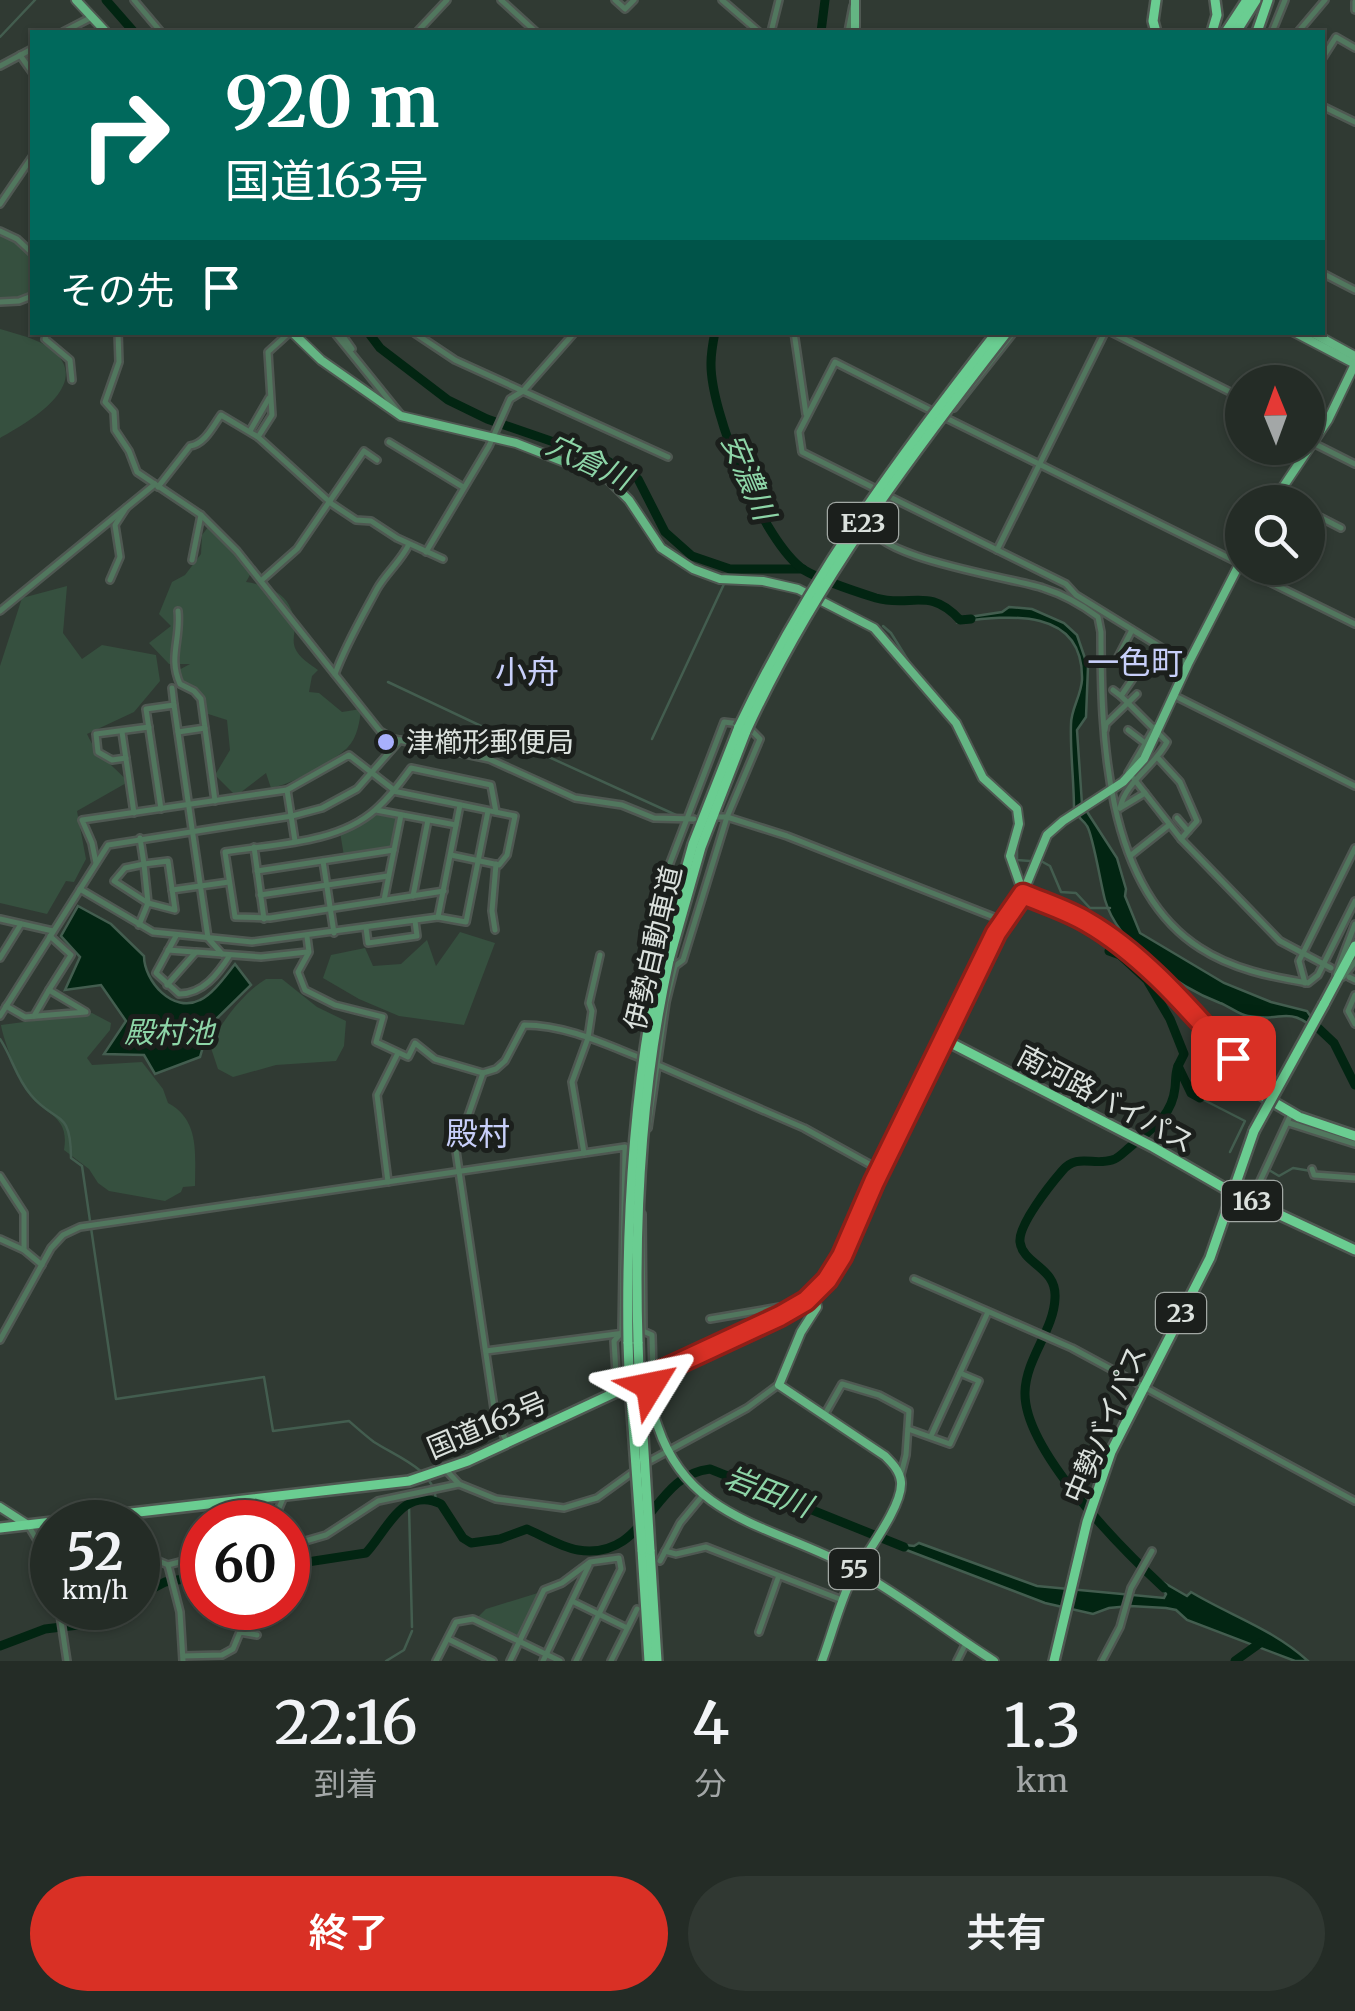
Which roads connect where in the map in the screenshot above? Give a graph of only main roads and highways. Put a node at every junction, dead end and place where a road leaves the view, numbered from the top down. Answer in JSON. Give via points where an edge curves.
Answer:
{"nodes":[{"id":1,"x":76,"y":0,"type":"edge"},
{"id":2,"x":1153,"y":0,"type":"edge"},
{"id":3,"x":1215,"y":0,"type":"edge"},
{"id":4,"x":1247,"y":0,"type":"edge"},
{"id":5,"x":1256,"y":0,"type":"edge"},
{"id":6,"x":1268,"y":0,"type":"edge"},
{"id":7,"x":854,"y":2,"type":"edge"},
{"id":8,"x":104,"y":30,"type":"edge"},
{"id":9,"x":852,"y":30,"type":"edge"},
{"id":10,"x":1153,"y":30,"type":"edge"},
{"id":11,"x":1212,"y":30,"type":"edge"},
{"id":12,"x":1227,"y":30,"type":"edge"},
{"id":13,"x":1237,"y":30,"type":"edge"},
{"id":14,"x":1258,"y":30,"type":"edge"},
{"id":15,"x":294,"y":335,"type":"edge"},
{"id":16,"x":995,"y":335,"type":"edge"},
{"id":17,"x":1009,"y":335,"type":"edge"},
{"id":18,"x":1300,"y":335,"type":"edge"},
{"id":19,"x":1317,"y":335,"type":"edge"},
{"id":20,"x":1355,"y":356,"type":"edge"},
{"id":21,"x":1355,"y":364,"type":"edge"},
{"id":22,"x":1325,"y":422,"type":"edge"},
{"id":23,"x":1229,"y":585,"type":"edge"},
{"id":24,"x":742,"y":729,"type":"junction"},
{"id":25,"x":1023,"y":894,"type":"junction"},
{"id":26,"x":1355,"y":946,"type":"edge"},
{"id":27,"x":943,"y":1039,"type":"junction"},
{"id":28,"x":1355,"y":1136,"type":"edge"},
{"id":29,"x":1233,"y":1193,"type":"junction"},
{"id":30,"x":1355,"y":1250,"type":"edge"},
{"id":31,"x":814,"y":1294,"type":"junction"},
{"id":32,"x":653,"y":1375,"type":"junction"},
{"id":33,"x":0,"y":1507,"type":"edge"},
{"id":34,"x":160,"y":1511,"type":"edge"},
{"id":35,"x":28,"y":1525,"type":"joint"},
{"id":36,"x":0,"y":1528,"type":"edge"},
{"id":37,"x":646,"y":1550,"type":"junction"},
{"id":38,"x":857,"y":1570,"type":"junction"},
{"id":39,"x":649,"y":1661,"type":"edge"},
{"id":40,"x":657,"y":1661,"type":"edge"},
{"id":41,"x":822,"y":1661,"type":"edge"},
{"id":42,"x":994,"y":1661,"type":"edge"},
{"id":43,"x":1054,"y":1661,"type":"edge"}],
"edges":[{"from":1,"to":8,"type":"main road"},
{"from":2,"to":10,"type":"highway"},
{"from":3,"to":11,"type":"highway"},
{"from":4,"to":12,"type":"highway"},
{"from":5,"to":13,"type":"highway"},
{"from":6,"to":14,"type":"highway"},
{"from":7,"to":9,"type":"main road"},
{"from":15,"to":25,"type":"main road","via":[[401,416],[493,435],[608,480],[662,548],[693,569],[798,589],[874,628],[956,722],[983,778],[1017,809],[1010,856]]},
{"from":16,"to":24,"type":"highway","name":"伊勢自動車道","number":"E23","bridge":true,"via":[[850,527],[789,628]]},
{"from":17,"to":24,"type":"highway","name":"伊勢自動車道","number":"E23","bridge":true,"via":[[857,531]]},
{"from":18,"to":21,"type":"main road"},
{"from":19,"to":20,"type":"main road"},
{"from":21,"to":22,"type":"main road"},
{"from":23,"to":25,"type":"main road","via":[[1138,766],[1048,835]]},
{"from":24,"to":37,"type":"highway","name":"伊勢自動車道","number":"E23","bridge":true,"via":[[693,844],[642,1122],[633,1342]]},
{"from":25,"to":27,"type":"highway","name":"国道163号"},
{"from":25,"to":28,"type":"highway","via":[[1082,919],[1129,954],[1290,1118]]},
{"from":26,"to":29,"type":"highway","name":"中勢バイパス","number":"23","bridge":true,"via":[[1254,1132]]},
{"from":27,"to":29,"type":"highway","name":"南河路バイパス","number":"163"},
{"from":27,"to":31,"type":"highway","name":"国道163号","via":[[842,1256]]},
{"from":29,"to":30,"type":"highway","name":"南河路バイパス","number":"163"},
{"from":29,"to":43,"type":"highway","name":"中勢バイパス","number":"23","via":[[1210,1258],[1098,1490]]},
{"from":31,"to":32,"type":"highway","name":"国道163号"},
{"from":31,"to":38,"type":"main road","number":"55","via":[[817,1307],[778,1385],[885,1456],[900,1478],[899,1494]]},
{"from":32,"to":34,"type":"highway","name":"国道163号","via":[[446,1470],[399,1482]]},
{"from":32,"to":38,"type":"main road","number":"55","via":[[652,1404],[668,1452],[700,1493],[738,1518]]},
{"from":33,"to":35,"type":"main road"},
{"from":35,"to":36,"type":"highway","name":"国道163号"},
{"from":37,"to":39,"type":"highway","name":"伊勢自動車道","number":"E23"},
{"from":37,"to":40,"type":"highway","name":"伊勢自動車道","number":"E23"},
{"from":38,"to":41,"type":"main road","number":"55"},
{"from":38,"to":42,"type":"main road","number":"55"}]}
